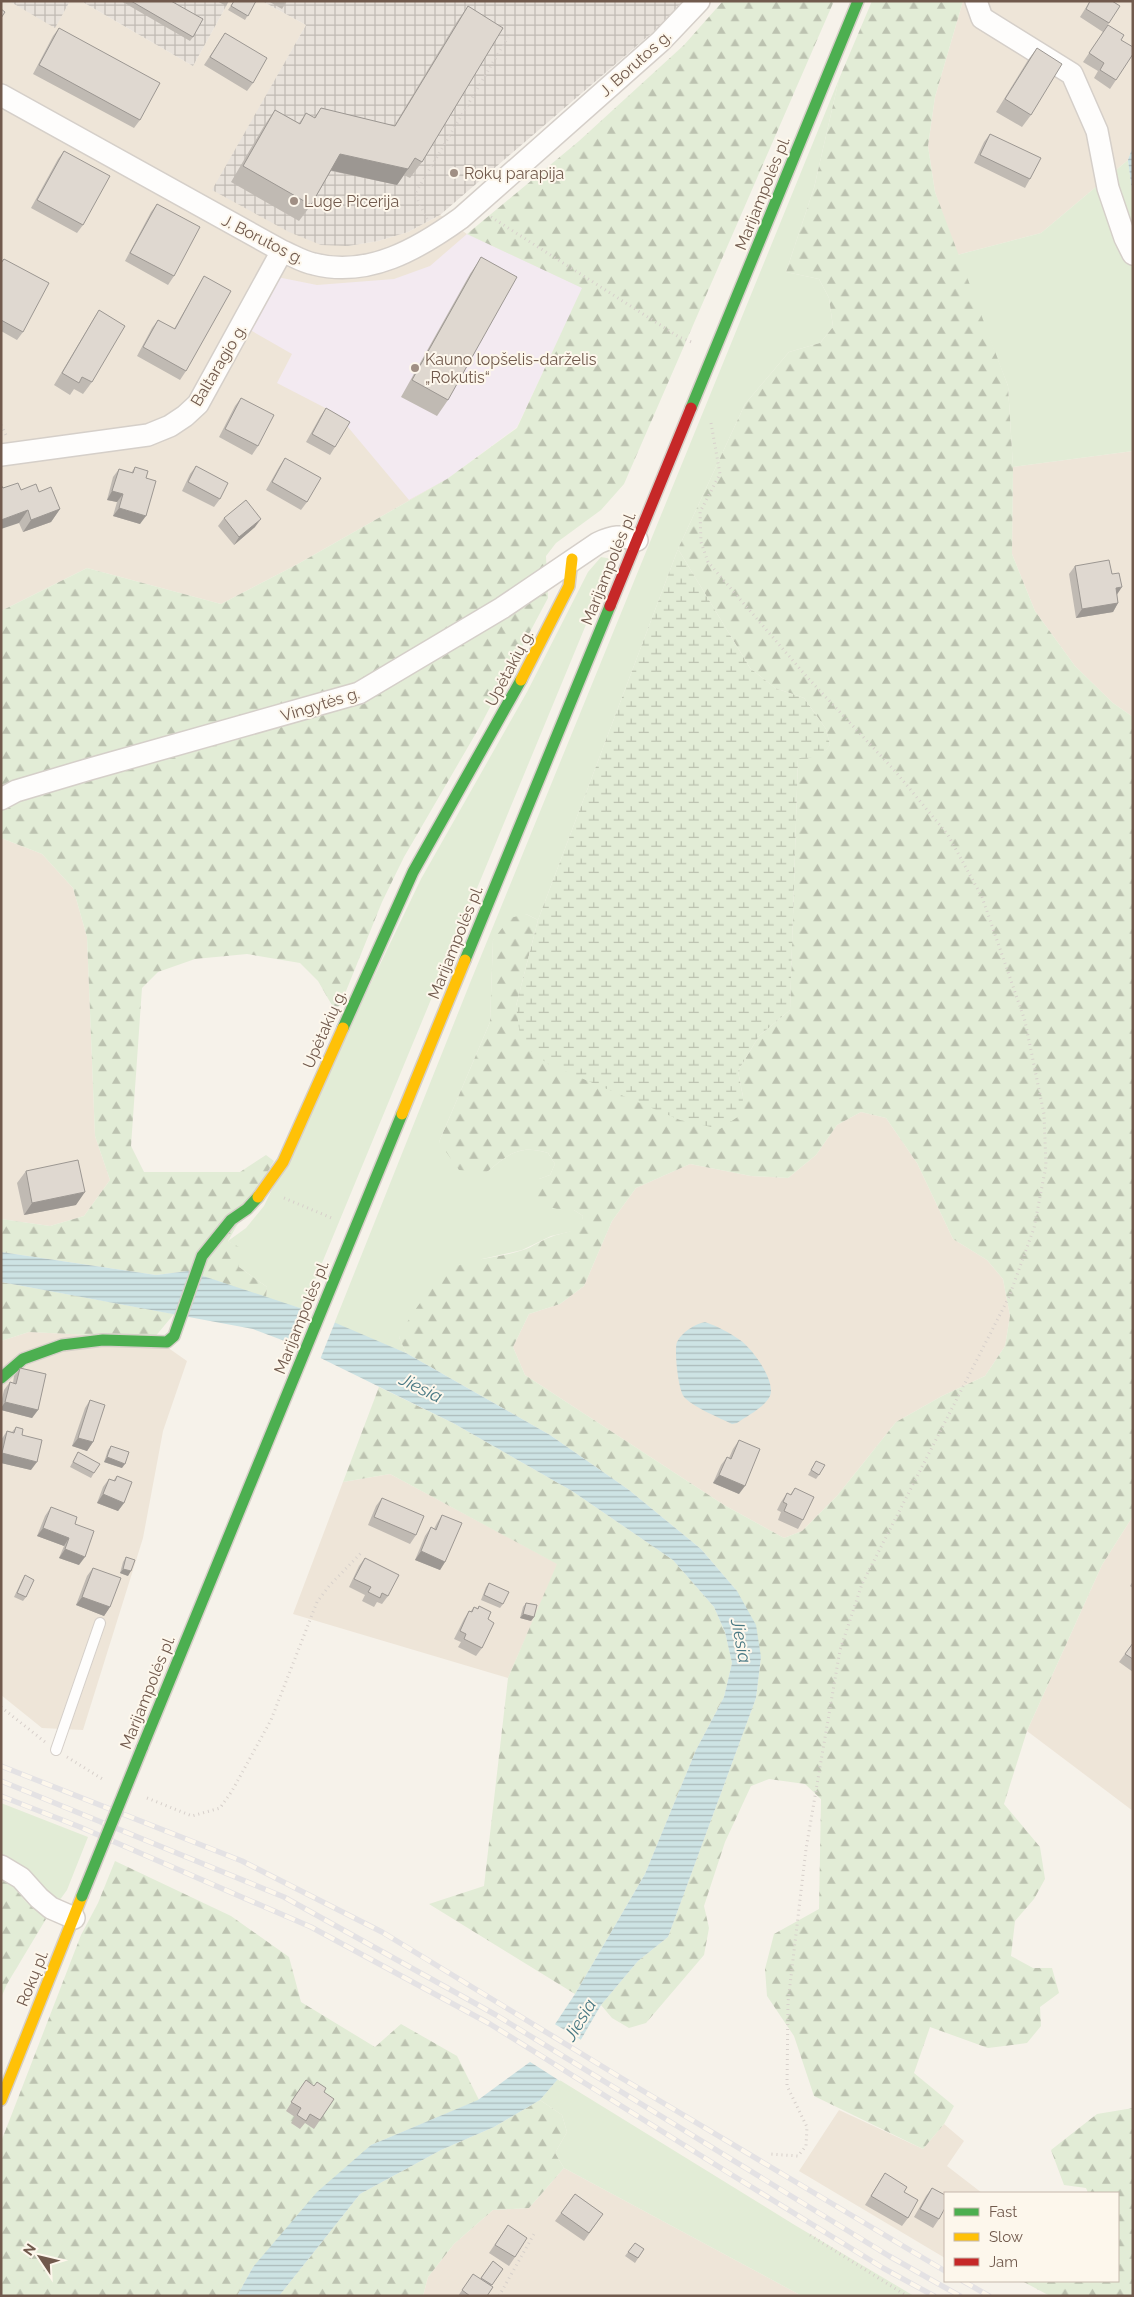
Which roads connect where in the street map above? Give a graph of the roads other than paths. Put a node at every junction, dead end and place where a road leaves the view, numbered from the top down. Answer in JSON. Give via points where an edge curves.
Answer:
{"nodes":[{"id":1,"x":699,"y":1,"type":"edge"},
{"id":2,"x":858,"y":1,"type":"edge"},
{"id":3,"x":976,"y":1,"type":"edge"},
{"id":4,"x":1,"y":96,"type":"edge"},
{"id":5,"x":282,"y":251,"type":"junction"},
{"id":6,"x":1133,"y":254,"type":"edge"},
{"id":7,"x":1,"y":455,"type":"edge"},
{"id":8,"x":637,"y":540,"type":"junction"},
{"id":9,"x":572,"y":559,"type":"junction"},
{"id":10,"x":1,"y":799,"type":"edge"},
{"id":11,"x":1,"y":1378,"type":"edge"},
{"id":12,"x":100,"y":1623,"type":"dead end"},
{"id":13,"x":56,"y":1750,"type":"road end"},
{"id":14,"x":1,"y":1866,"type":"edge"},
{"id":15,"x":82,"y":1896,"type":"joint"},
{"id":16,"x":74,"y":1918,"type":"junction"},
{"id":17,"x":1,"y":2100,"type":"edge"}],
"edges":[{"from":1,"to":5,"type":"street","name":"J. Borutos g.","via":[[661,41],[461,218],[436,236],[401,255],[354,267],[312,264]]},
{"from":2,"to":8,"type":"main road","name":"Marijampolės pl."},
{"from":3,"to":6,"type":"street","via":[[982,18],[1072,74],[1097,131],[1108,188],[1124,238]]},
{"from":4,"to":5,"type":"street","name":"J. Borutos g."},
{"from":5,"to":7,"type":"street","name":"Baltaragio g.","via":[[198,404],[185,416],[148,435]]},
{"from":8,"to":9,"type":"street","name":"Vingytės g.","via":[[612,536]]},
{"from":8,"to":15,"type":"main road","name":"Marijampolės pl.","bridge":true},
{"from":9,"to":10,"type":"street","name":"Vingytės g.","via":[[502,608],[359,693],[81,771],[16,791]]},
{"from":9,"to":11,"type":"main road","name":"Upėtakių g.","via":[[569,586],[504,712],[413,872],[283,1162],[263,1191],[206,1250],[192,1278],[174,1336],[167,1342],[103,1340],[62,1345],[23,1360]]},
{"from":12,"to":13,"type":"lane"},
{"from":14,"to":16,"type":"street","via":[[21,1878],[51,1908]]},
{"from":15,"to":16,"type":"main road","name":"Rokų pl."},
{"from":16,"to":17,"type":"main road","name":"Rokų pl."}]}
